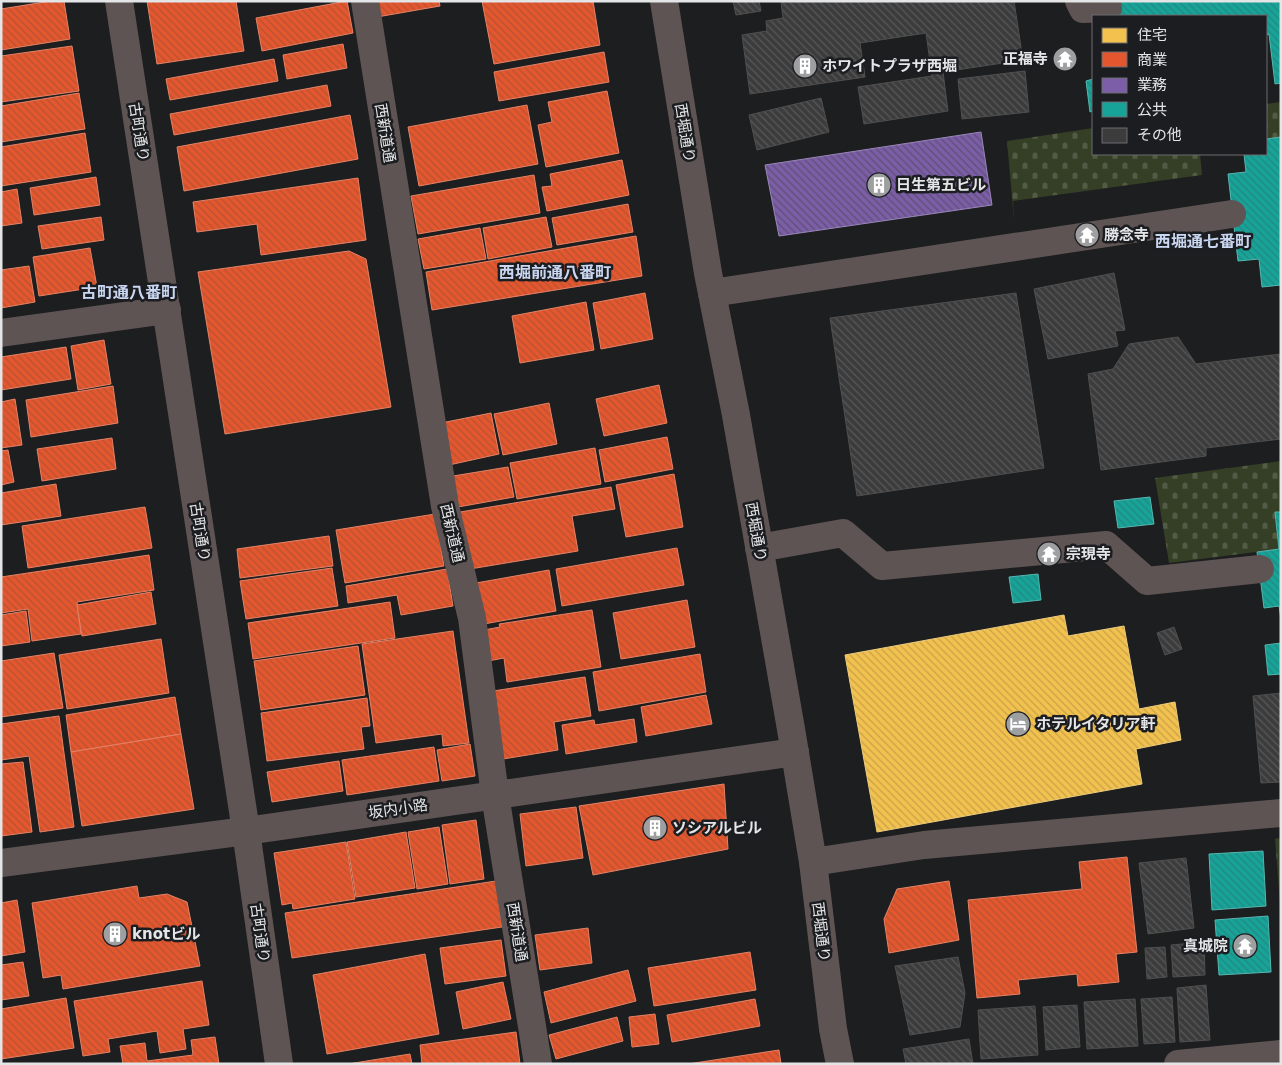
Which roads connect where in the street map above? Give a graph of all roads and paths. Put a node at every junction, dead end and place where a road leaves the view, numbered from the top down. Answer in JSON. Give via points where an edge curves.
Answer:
{"nodes":[{"id":1,"x":119,"y":1,"type":"edge"},
{"id":2,"x":365,"y":1,"type":"edge"},
{"id":3,"x":664,"y":1,"type":"edge"},
{"id":4,"x":1080,"y":1,"type":"edge"},
{"id":5,"x":1108,"y":8,"type":"dead end"},
{"id":6,"x":1232,"y":214,"type":"dead end"},
{"id":7,"x":712,"y":294,"type":"junction"},
{"id":8,"x":166,"y":310,"type":"junction"},
{"id":9,"x":1,"y":333,"type":"edge"},
{"id":10,"x":759,"y":548,"type":"junction"},
{"id":11,"x":1260,"y":569,"type":"dead end"},
{"id":12,"x":795,"y":752,"type":"junction"},
{"id":13,"x":495,"y":795,"type":"junction"},
{"id":14,"x":1281,"y":813,"type":"edge"},
{"id":15,"x":246,"y":830,"type":"junction"},
{"id":16,"x":812,"y":862,"type":"junction"},
{"id":17,"x":1,"y":863,"type":"edge"},
{"id":18,"x":1281,"y":1054,"type":"edge"},
{"id":19,"x":279,"y":1064,"type":"edge"},
{"id":20,"x":538,"y":1064,"type":"edge"},
{"id":21,"x":840,"y":1064,"type":"edge"},
{"id":22,"x":1178,"y":1064,"type":"edge"}],
"edges":[{"from":1,"to":8,"type":"street","name":"古町通り"},
{"from":2,"to":13,"type":"street","name":"西新道通","via":[[443,497],[472,618]]},
{"from":3,"to":7,"type":"street","name":"西堀通り"},
{"from":4,"to":5,"type":"street","via":[[1083,9]]},
{"from":6,"to":7,"type":"street"},
{"from":7,"to":10,"type":"street","name":"西堀通り"},
{"from":8,"to":9,"type":"street"},
{"from":8,"to":15,"type":"street","name":"古町通り"},
{"from":10,"to":11,"type":"street","via":[[844,533],[882,566],[1106,545],[1147,581]]},
{"from":10,"to":12,"type":"street","name":"西堀通り"},
{"from":12,"to":13,"type":"street","name":"坂内小路"},
{"from":12,"to":16,"type":"street","name":"西堀通り"},
{"from":13,"to":15,"type":"street","name":"坂内小路"},
{"from":13,"to":20,"type":"street","name":"西新道通"},
{"from":14,"to":16,"type":"street","via":[[924,844]]},
{"from":15,"to":17,"type":"street","name":"坂内小路"},
{"from":15,"to":19,"type":"street","name":"古町通り"},
{"from":16,"to":21,"type":"street","name":"西堀通り"},
{"from":18,"to":22,"type":"street"}]}
